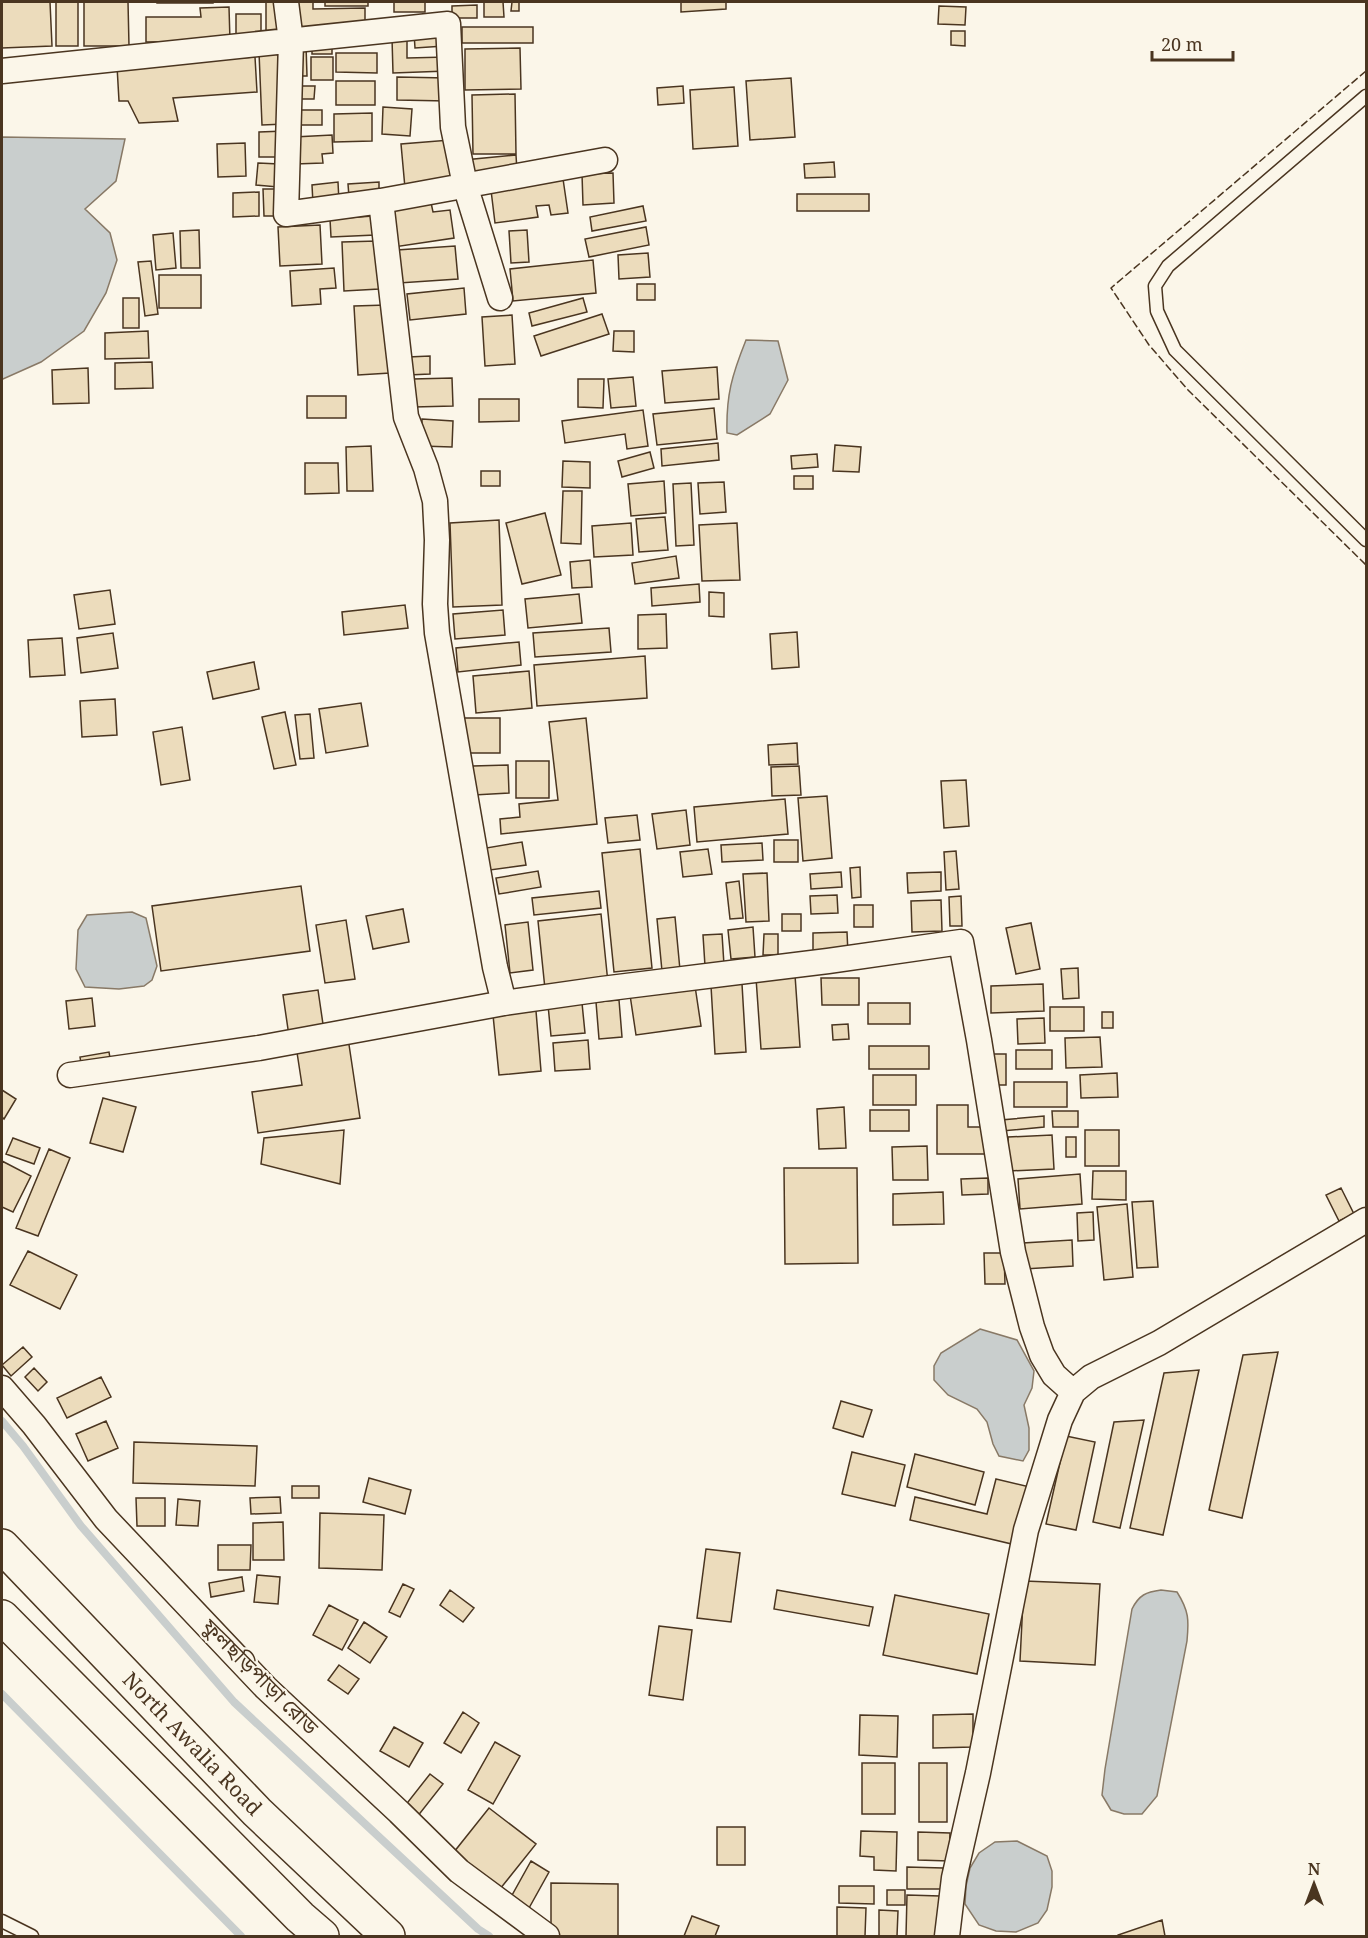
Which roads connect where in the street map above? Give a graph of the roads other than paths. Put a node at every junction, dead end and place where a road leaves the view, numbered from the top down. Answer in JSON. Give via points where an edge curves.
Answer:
{"nodes":[{"id":1,"x":286,"y":2,"type":"edge"},
{"id":2,"x":291,"y":41,"type":"junction"},
{"id":3,"x":2,"y":71,"type":"edge"},
{"id":4,"x":1366,"y":96,"type":"edge"},
{"id":5,"x":605,"y":160,"type":"dead end"},
{"id":6,"x":465,"y":185,"type":"junction"},
{"id":7,"x":381,"y":201,"type":"junction"},
{"id":8,"x":500,"y":298,"type":"dead end"},
{"id":9,"x":1366,"y":540,"type":"edge"},
{"id":10,"x":504,"y":1003,"type":"junction"},
{"id":11,"x":70,"y":1076,"type":"dead end"},
{"id":12,"x":1366,"y":1220,"type":"edge"},
{"id":13,"x":2,"y":1388,"type":"edge"},
{"id":14,"x":1073,"y":1392,"type":"junction"},
{"id":15,"x":2,"y":1546,"type":"edge"},
{"id":16,"x":2,"y":1617,"type":"edge"},
{"id":17,"x":2,"y":1921,"type":"edge"},
{"id":18,"x":32,"y":1936,"type":"edge"},
{"id":19,"x":322,"y":1936,"type":"edge"},
{"id":20,"x":388,"y":1936,"type":"edge"},
{"id":21,"x":547,"y":1936,"type":"edge"},
{"id":22,"x":947,"y":1936,"type":"edge"}],
"edges":[{"from":1,"to":2,"type":"street"},
{"from":2,"to":3,"type":"street"},
{"from":2,"to":6,"type":"street","via":[[448,24],[453,127]]},
{"from":2,"to":7,"type":"street","via":[[286,213]]},
{"from":4,"to":9,"type":"lane","via":[[1168,266],[1155,286],[1157,311],[1174,351]]},
{"from":5,"to":6,"type":"street"},
{"from":6,"to":7,"type":"street"},
{"from":6,"to":8,"type":"street"},
{"from":7,"to":10,"type":"street","via":[[406,417],[435,501],[435,604],[441,656]]},
{"from":10,"to":11,"type":"street","via":[[259,1048]]},
{"from":10,"to":14,"type":"street","via":[[961,942],[1013,1252],[1026,1306],[1042,1355],[1054,1375]]},
{"from":12,"to":14,"type":"street","via":[[1159,1343],[1091,1377]]},
{"from":13,"to":21,"type":"street","name":"ফুলছড়িপাড়া রোড","via":[[106,1519],[266,1688],[459,1871]]},
{"from":14,"to":22,"type":"street","via":[[1060,1420],[1026,1530],[954,1878]]},
{"from":15,"to":20,"type":"main road","name":"North Awalia Road","via":[[256,1812]]},
{"from":16,"to":19,"type":"main road"},
{"from":17,"to":18,"type":"lane"}]}
